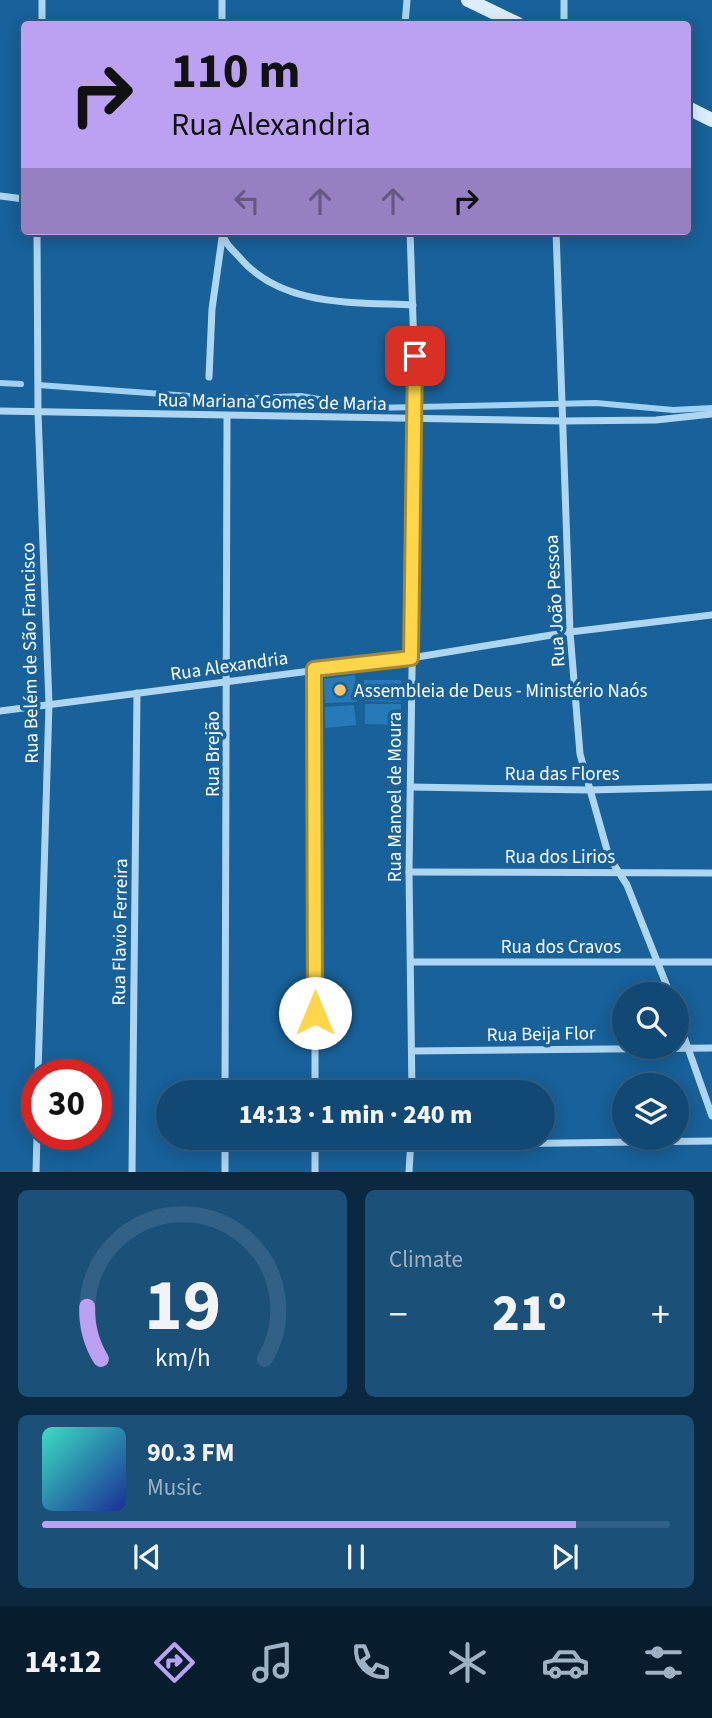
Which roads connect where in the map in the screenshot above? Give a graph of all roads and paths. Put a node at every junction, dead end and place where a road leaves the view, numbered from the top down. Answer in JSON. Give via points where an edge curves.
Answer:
{"nodes":[{"id":1,"x":42,"y":0,"type":"edge"},
{"id":2,"x":222,"y":0,"type":"edge"},
{"id":3,"x":407,"y":0,"type":"edge"},
{"id":4,"x":468,"y":0,"type":"edge"},
{"id":5,"x":564,"y":0,"type":"edge"},
{"id":6,"x":41,"y":21,"type":"edge"},
{"id":7,"x":222,"y":21,"type":"edge"},
{"id":8,"x":405,"y":21,"type":"edge"},
{"id":9,"x":512,"y":21,"type":"edge"},
{"id":10,"x":564,"y":21,"type":"edge"},
{"id":11,"x":691,"y":110,"type":"edge"},
{"id":12,"x":712,"y":120,"type":"edge"},
{"id":13,"x":0,"y":196,"type":"edge"},
{"id":14,"x":21,"y":199,"type":"edge"},
{"id":15,"x":37,"y":235,"type":"edge"},
{"id":16,"x":222,"y":235,"type":"edge"},
{"id":17,"x":223,"y":235,"type":"edge"},
{"id":18,"x":410,"y":235,"type":"edge"},
{"id":19,"x":556,"y":235,"type":"edge"},
{"id":20,"x":413,"y":305,"type":"junction"},
{"id":21,"x":209,"y":377,"type":"dead end"},
{"id":22,"x":0,"y":411,"type":"edge"},
{"id":23,"x":38,"y":412,"type":"junction"},
{"id":24,"x":712,"y":414,"type":"edge"},
{"id":25,"x":227,"y":417,"type":"junction"},
{"id":26,"x":415,"y":418,"type":"junction"},
{"id":27,"x":563,"y":419,"type":"junction"},
{"id":28,"x":712,"y":615,"type":"edge"},
{"id":29,"x":570,"y":632,"type":"junction"},
{"id":30,"x":411,"y":658,"type":"junction"},
{"id":31,"x":314,"y":669,"type":"junction"},
{"id":32,"x":228,"y":681,"type":"junction"},
{"id":33,"x":137,"y":693,"type":"junction"},
{"id":34,"x":49,"y":704,"type":"junction"},
{"id":35,"x":0,"y":711,"type":"edge"},
{"id":36,"x":411,"y":787,"type":"junction"},
{"id":37,"x":712,"y":787,"type":"edge"},
{"id":38,"x":589,"y":790,"type":"junction"},
{"id":39,"x":618,"y":871,"type":"junction"},
{"id":40,"x":409,"y":872,"type":"junction"},
{"id":41,"x":712,"y":873,"type":"edge"},
{"id":42,"x":659,"y":961,"type":"junction"},
{"id":43,"x":411,"y":962,"type":"junction"},
{"id":44,"x":712,"y":962,"type":"edge"},
{"id":45,"x":666,"y":982,"type":"edge"},
{"id":46,"x":689,"y":1047,"type":"edge"},
{"id":47,"x":612,"y":1048,"type":"edge"},
{"id":48,"x":712,"y":1048,"type":"edge"},
{"id":49,"x":412,"y":1051,"type":"junction"},
{"id":50,"x":689,"y":1053,"type":"edge"},
{"id":51,"x":38,"y":1059,"type":"edge"},
{"id":52,"x":226,"y":1080,"type":"edge"},
{"id":53,"x":315,"y":1080,"type":"edge"},
{"id":54,"x":412,"y":1080,"type":"edge"},
{"id":55,"x":712,"y":1116,"type":"edge"},
{"id":56,"x":712,"y":1140,"type":"edge"},
{"id":57,"x":555,"y":1141,"type":"edge"},
{"id":58,"x":37,"y":1150,"type":"edge"},
{"id":59,"x":225,"y":1150,"type":"edge"},
{"id":60,"x":315,"y":1150,"type":"edge"},
{"id":61,"x":410,"y":1150,"type":"edge"},
{"id":62,"x":36,"y":1172,"type":"edge"},
{"id":63,"x":132,"y":1172,"type":"edge"},
{"id":64,"x":225,"y":1172,"type":"edge"},
{"id":65,"x":316,"y":1172,"type":"edge"},
{"id":66,"x":409,"y":1172,"type":"edge"}],
"edges":[{"from":1,"to":6,"type":"street"},
{"from":2,"to":7,"type":"street"},
{"from":3,"to":8,"type":"street"},
{"from":4,"to":9,"type":"main road"},
{"from":5,"to":10,"type":"street"},
{"from":11,"to":12,"type":"main road"},
{"from":13,"to":14,"type":"street"},
{"from":15,"to":23,"type":"street","name":"Rua Belém de São Francisco"},
{"from":16,"to":21,"type":"street"},
{"from":17,"to":20,"type":"street","via":[[246,264],[272,285],[298,295]]},
{"from":18,"to":20,"type":"street","name":"Rua Manoel de Moura"},
{"from":19,"to":27,"type":"street","name":"Rua João Pessoa"},
{"from":20,"to":26,"type":"street","name":"Rua Manoel de Moura"},
{"from":22,"to":23,"type":"street","name":"Rua Mariana Gomes de Maria"},
{"from":23,"to":25,"type":"street","name":"Rua Mariana Gomes de Maria"},
{"from":23,"to":34,"type":"street","name":"Rua Belém de São Francisco"},
{"from":24,"to":27,"type":"street","name":"Rua Mariana Gomes de Maria","via":[[656,420]]},
{"from":25,"to":26,"type":"street","name":"Rua Mariana Gomes de Maria"},
{"from":25,"to":32,"type":"street","name":"Rua Brejão"},
{"from":26,"to":27,"type":"street","name":"Rua Mariana Gomes de Maria"},
{"from":26,"to":30,"type":"street","name":"Rua Manoel de Moura"},
{"from":27,"to":29,"type":"street","name":"Rua João Pessoa"},
{"from":28,"to":29,"type":"street","name":"Rua Alexandria"},
{"from":29,"to":30,"type":"street","name":"Rua Alexandria"},
{"from":29,"to":38,"type":"street","name":"Rua João Pessoa","via":[[580,754]]},
{"from":30,"to":31,"type":"street","name":"Rua Alexandria"},
{"from":30,"to":36,"type":"street","name":"Rua Manoel de Moura"},
{"from":31,"to":32,"type":"street","name":"Rua Alexandria"},
{"from":31,"to":53,"type":"street"},
{"from":32,"to":33,"type":"street","name":"Rua Alexandria"},
{"from":32,"to":52,"type":"street","name":"Rua Brejão"},
{"from":33,"to":34,"type":"street","name":"Rua Alexandria"},
{"from":33,"to":63,"type":"street","name":"Rua Flavio Ferreira"},
{"from":34,"to":35,"type":"street","name":"Rua Alexandria"},
{"from":34,"to":51,"type":"street","name":"Rua Belém de São Francisco"},
{"from":36,"to":38,"type":"street","name":"Rua das Flores"},
{"from":36,"to":40,"type":"street","name":"Rua Manoel de Moura"},
{"from":37,"to":38,"type":"street","name":"Rua das Flores"},
{"from":38,"to":39,"type":"street","name":"Rua João Pessoa","via":[[601,835]]},
{"from":39,"to":40,"type":"street","name":"Rua dos Lirios"},
{"from":39,"to":41,"type":"street","name":"Rua dos Lirios"},
{"from":39,"to":42,"type":"street","name":"Rua João Pessoa"},
{"from":40,"to":43,"type":"street","name":"Rua Manoel de Moura"},
{"from":42,"to":43,"type":"street","name":"Rua dos Cravos"},
{"from":42,"to":44,"type":"street","name":"Rua dos Cravos"},
{"from":42,"to":45,"type":"street","name":"Rua João Pessoa"},
{"from":43,"to":49,"type":"street","name":"Rua Manoel de Moura"},
{"from":46,"to":48,"type":"street","name":"Rua Beija Flor"},
{"from":47,"to":49,"type":"street","name":"Rua Beija Flor"},
{"from":49,"to":54,"type":"street","name":"Rua Manoel de Moura"},
{"from":50,"to":55,"type":"street"},
{"from":56,"to":57,"type":"street"},
{"from":58,"to":62,"type":"street"},
{"from":59,"to":64,"type":"street"},
{"from":60,"to":65,"type":"street"},
{"from":61,"to":66,"type":"street"}]}
